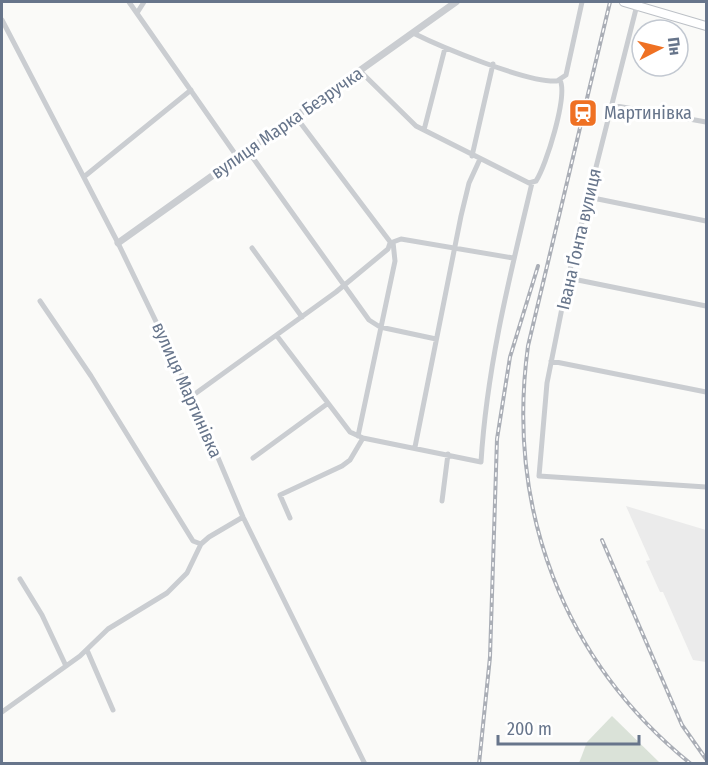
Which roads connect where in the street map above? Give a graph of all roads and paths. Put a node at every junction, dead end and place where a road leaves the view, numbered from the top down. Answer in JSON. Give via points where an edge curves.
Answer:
{"nodes":[{"id":1,"x":129,"y":2,"type":"edge"},
{"id":2,"x":144,"y":2,"type":"edge"},
{"id":3,"x":456,"y":2,"type":"edge"},
{"id":4,"x":582,"y":2,"type":"edge"},
{"id":5,"x":624,"y":2,"type":"edge"},
{"id":6,"x":637,"y":5,"type":"junction"},
{"id":7,"x":137,"y":13,"type":"junction"},
{"id":8,"x":2,"y":20,"type":"edge"},
{"id":9,"x":706,"y":26,"type":"edge"},
{"id":10,"x":413,"y":33,"type":"junction"},
{"id":11,"x":445,"y":48,"type":"junction"},
{"id":12,"x":493,"y":64,"type":"junction"},
{"id":13,"x":360,"y":71,"type":"junction"},
{"id":14,"x":560,"y":80,"type":"junction"},
{"id":15,"x":191,"y":90,"type":"junction"},
{"id":16,"x":611,"y":105,"type":"junction"},
{"id":17,"x":296,"y":117,"type":"junction"},
{"id":18,"x":706,"y":122,"type":"edge"},
{"id":19,"x":424,"y":130,"type":"junction"},
{"id":20,"x":248,"y":151,"type":"junction"},
{"id":21,"x":472,"y":156,"type":"junction"},
{"id":22,"x":238,"y":158,"type":"junction"},
{"id":23,"x":480,"y":159,"type":"junction"},
{"id":24,"x":85,"y":176,"type":"junction"},
{"id":25,"x":532,"y":183,"type":"junction"},
{"id":26,"x":588,"y":197,"type":"junction"},
{"id":27,"x":706,"y":221,"type":"edge"},
{"id":28,"x":118,"y":243,"type":"junction"},
{"id":29,"x":392,"y":243,"type":"junction"},
{"id":30,"x":252,"y":248,"type":"dead end"},
{"id":31,"x":454,"y":248,"type":"junction"},
{"id":32,"x":513,"y":258,"type":"junction"},
{"id":33,"x":568,"y":278,"type":"junction"},
{"id":34,"x":345,"y":285,"type":"junction"},
{"id":35,"x":706,"y":297,"type":"edge"},
{"id":36,"x":40,"y":301,"type":"dead end"},
{"id":37,"x":706,"y":306,"type":"edge"},
{"id":38,"x":302,"y":316,"type":"junction"},
{"id":39,"x":380,"y":327,"type":"junction"},
{"id":40,"x":277,"y":336,"type":"junction"},
{"id":41,"x":436,"y":339,"type":"junction"},
{"id":42,"x":551,"y":362,"type":"junction"},
{"id":43,"x":706,"y":392,"type":"edge"},
{"id":44,"x":192,"y":396,"type":"junction"},
{"id":45,"x":327,"y":404,"type":"junction"},
{"id":46,"x":360,"y":437,"type":"junction"},
{"id":47,"x":415,"y":447,"type":"junction"},
{"id":48,"x":448,"y":454,"type":"junction"},
{"id":49,"x":253,"y":458,"type":"dead end"},
{"id":50,"x":706,"y":487,"type":"edge"},
{"id":51,"x":442,"y":501,"type":"dead end"},
{"id":52,"x":243,"y":517,"type":"junction"},
{"id":53,"x":290,"y":518,"type":"dead end"},
{"id":54,"x":201,"y":544,"type":"junction"},
{"id":55,"x":20,"y":579,"type":"dead end"},
{"id":56,"x":87,"y":650,"type":"junction"},
{"id":57,"x":66,"y":666,"type":"junction"},
{"id":58,"x":113,"y":710,"type":"dead end"},
{"id":59,"x":2,"y":712,"type":"edge"},
{"id":60,"x":365,"y":764,"type":"edge"}],
"edges":[{"from":1,"to":7,"type":"street"},
{"from":2,"to":7,"type":"street"},
{"from":3,"to":10,"type":"street","name":"вулиця Марка Безручка"},
{"from":4,"to":14,"type":"street","via":[[566,75]]},
{"from":5,"to":6,"type":"main road"},
{"from":6,"to":9,"type":"main road"},
{"from":6,"to":16,"type":"street","name":"Івана Ґонта вулиця"},
{"from":7,"to":15,"type":"street"},
{"from":8,"to":24,"type":"street","name":"вулиця Мартинівка"},
{"from":10,"to":11,"type":"street"},
{"from":10,"to":13,"type":"street","name":"вулиця Марка Безручка"},
{"from":11,"to":12,"type":"street"},
{"from":11,"to":19,"type":"street"},
{"from":12,"to":14,"type":"street","via":[[551,81]]},
{"from":12,"to":21,"type":"street"},
{"from":13,"to":17,"type":"street","name":"вулиця Марка Безручка"},
{"from":13,"to":19,"type":"street"},
{"from":14,"to":25,"type":"street","via":[[563,88],[548,152],[541,174]]},
{"from":15,"to":22,"type":"street"},
{"from":15,"to":24,"type":"street"},
{"from":16,"to":18,"type":"street"},
{"from":16,"to":26,"type":"street","name":"Івана Ґонта вулиця"},
{"from":17,"to":20,"type":"street","name":"вулиця Марка Безручка"},
{"from":17,"to":29,"type":"street"},
{"from":19,"to":21,"type":"street"},
{"from":20,"to":22,"type":"street","name":"вулиця Марка Безручка"},
{"from":20,"to":34,"type":"street"},
{"from":21,"to":23,"type":"street"},
{"from":22,"to":28,"type":"street","name":"вулиця Марка Безручка"},
{"from":23,"to":25,"type":"street"},
{"from":23,"to":31,"type":"street","via":[[469,183]]},
{"from":24,"to":28,"type":"street","name":"вулиця Мартинівка"},
{"from":25,"to":32,"type":"street"},
{"from":26,"to":27,"type":"street"},
{"from":26,"to":33,"type":"street","name":"Івана Ґонта вулиця"},
{"from":28,"to":44,"type":"street","name":"вулиця Мартинівка"},
{"from":29,"to":31,"type":"street","via":[[401,239]]},
{"from":29,"to":34,"type":"street"},
{"from":29,"to":39,"type":"street","via":[[395,261]]},
{"from":30,"to":38,"type":"street"},
{"from":31,"to":32,"type":"street"},
{"from":31,"to":41,"type":"street"},
{"from":32,"to":48,"type":"street","via":[[493,356],[481,462]]},
{"from":33,"to":37,"type":"street"},
{"from":33,"to":42,"type":"street","name":"Івана Ґонта вулиця"},
{"from":34,"to":38,"type":"street"},
{"from":34,"to":39,"type":"street","via":[[369,320]]},
{"from":35,"to":37,"type":"street"},
{"from":36,"to":54,"type":"street","via":[[193,541]]},
{"from":38,"to":40,"type":"street"},
{"from":39,"to":41,"type":"street"},
{"from":39,"to":46,"type":"street"},
{"from":40,"to":44,"type":"street"},
{"from":40,"to":45,"type":"street"},
{"from":41,"to":47,"type":"street"},
{"from":42,"to":43,"type":"street"},
{"from":42,"to":50,"type":"street","name":"Івана Ґонта вулиця","via":[[538,476]]},
{"from":44,"to":52,"type":"street","name":"вулиця Мартинівка"},
{"from":45,"to":46,"type":"street","via":[[342,425]]},
{"from":45,"to":49,"type":"street"},
{"from":46,"to":47,"type":"street"},
{"from":46,"to":53,"type":"street","via":[[350,460],[342,466],[280,495]]},
{"from":47,"to":48,"type":"street"},
{"from":48,"to":51,"type":"street"},
{"from":52,"to":54,"type":"street"},
{"from":52,"to":60,"type":"street","name":"вулиця Мартинівка"},
{"from":54,"to":56,"type":"street","via":[[186,573],[166,593],[108,629]]},
{"from":55,"to":57,"type":"street"},
{"from":56,"to":57,"type":"street"},
{"from":56,"to":58,"type":"street"},
{"from":57,"to":59,"type":"street"}]}
